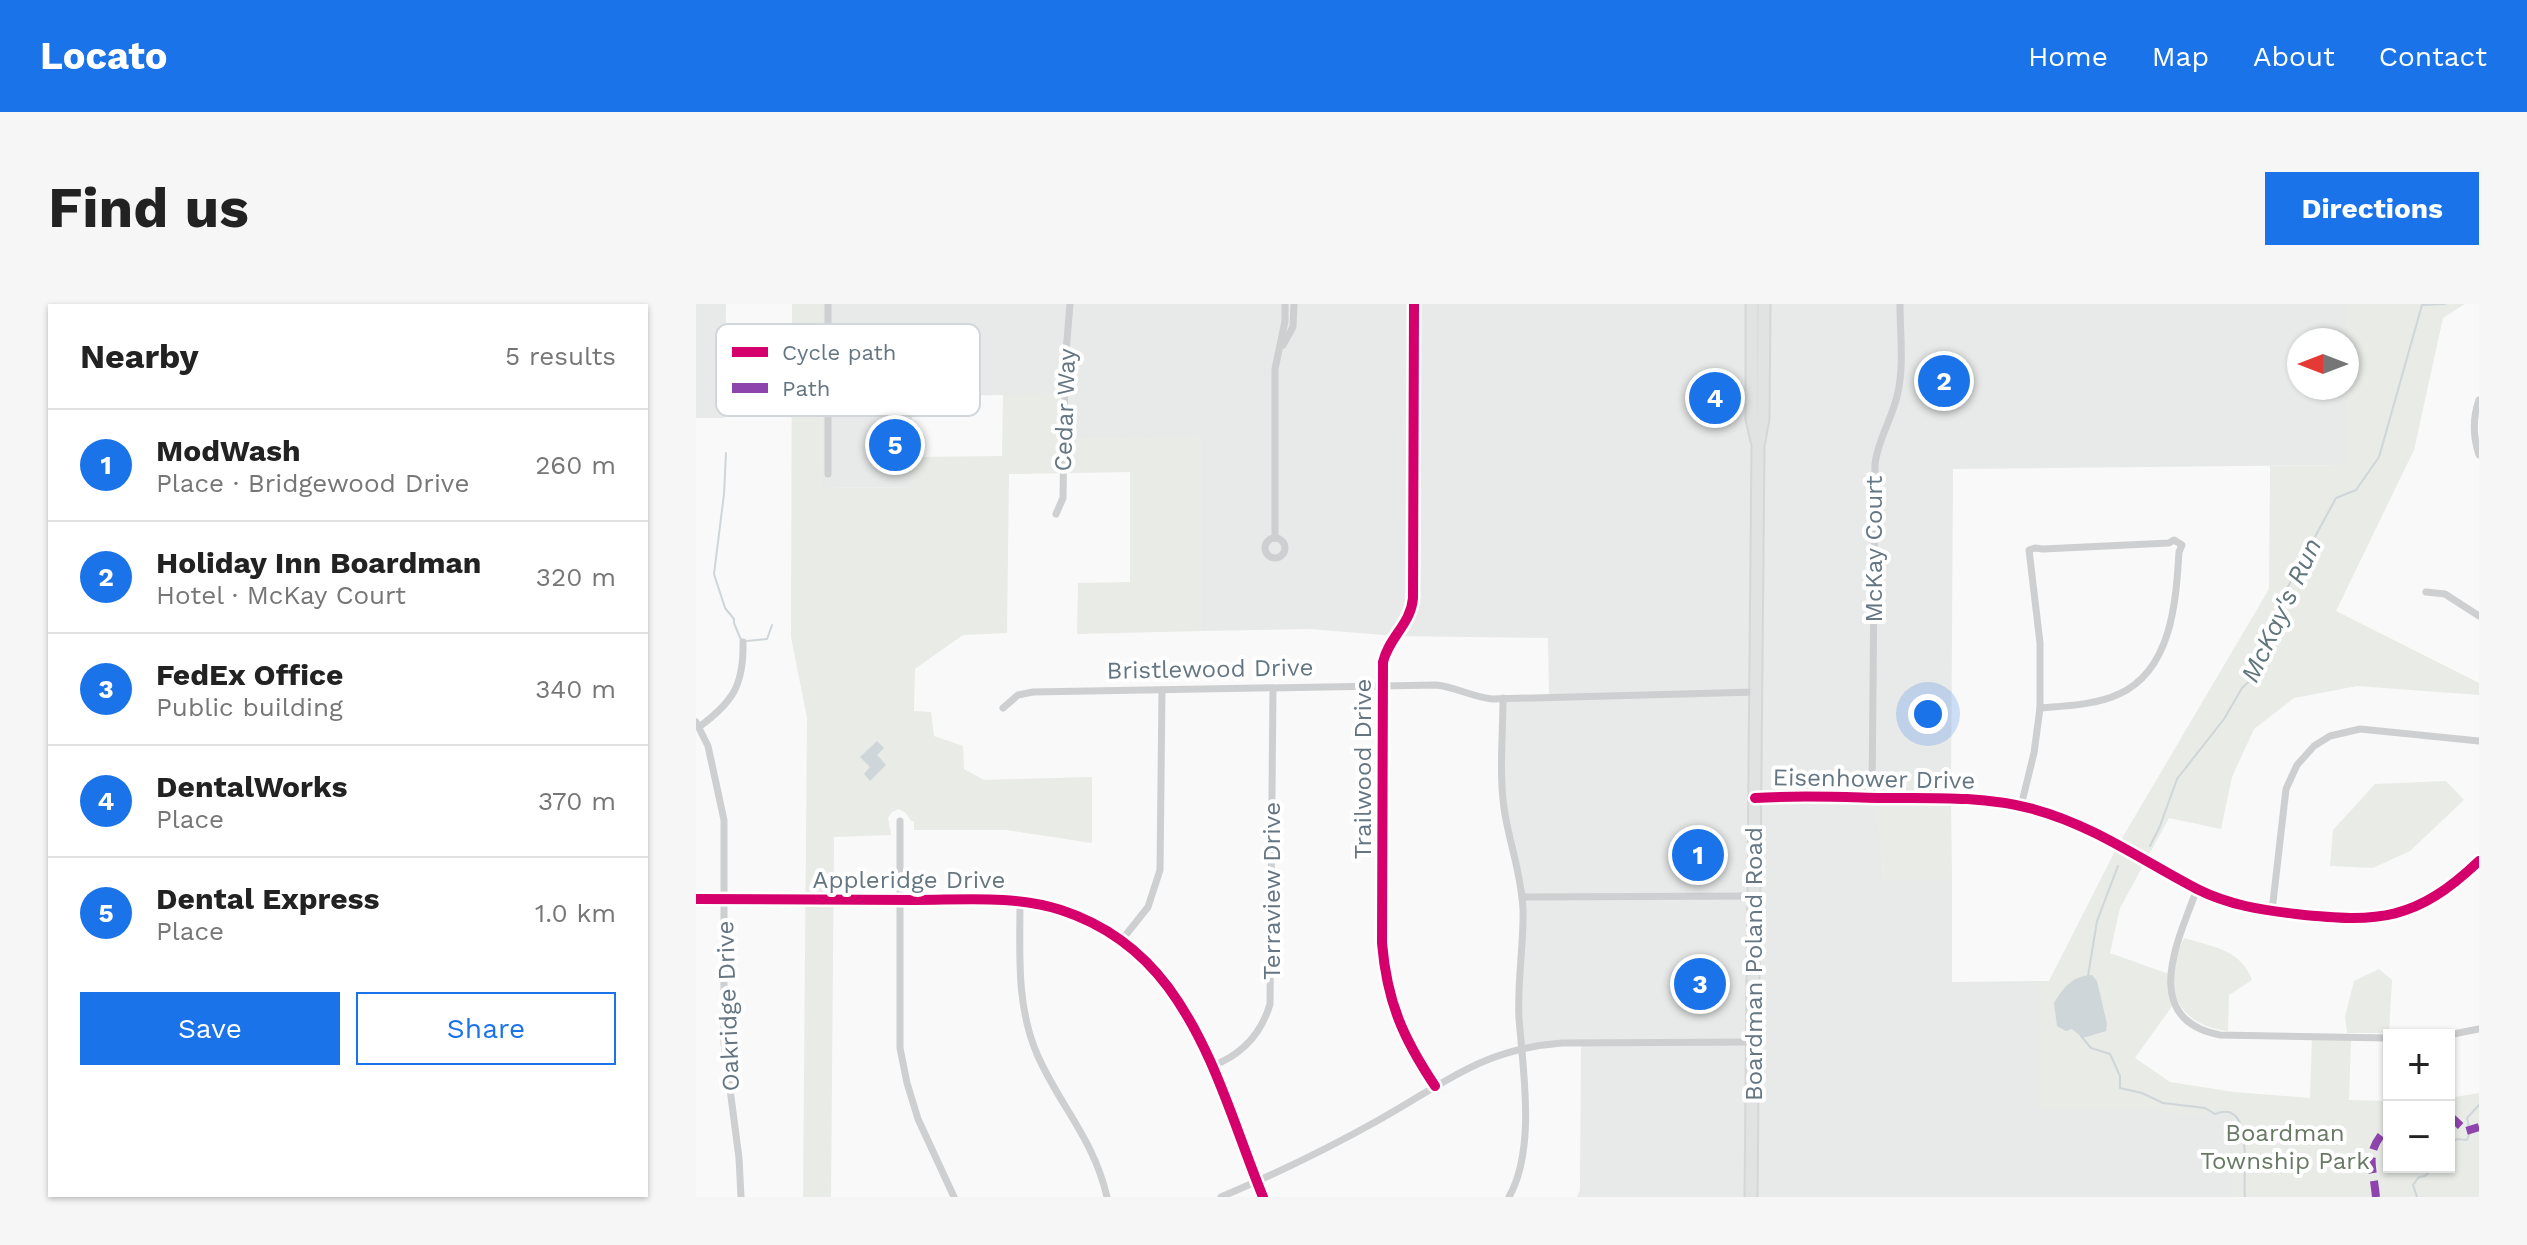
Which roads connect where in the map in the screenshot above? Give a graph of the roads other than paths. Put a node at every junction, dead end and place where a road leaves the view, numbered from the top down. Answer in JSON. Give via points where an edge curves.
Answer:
{"nodes":[{"id":1,"x":1070,"y":304,"type":"edge"},
{"id":2,"x":1285,"y":304,"type":"edge"},
{"id":3,"x":1294,"y":304,"type":"edge"},
{"id":4,"x":1414,"y":304,"type":"edge"},
{"id":5,"x":1752,"y":304,"type":"edge"},
{"id":6,"x":1764,"y":304,"type":"edge"},
{"id":7,"x":1900,"y":304,"type":"edge"},
{"id":8,"x":1280,"y":351,"type":"junction"},
{"id":9,"x":2479,"y":400,"type":"edge"},
{"id":10,"x":828,"y":416,"type":"edge"},
{"id":11,"x":1758,"y":446,"type":"junction"},
{"id":12,"x":2479,"y":455,"type":"edge"},
{"id":13,"x":828,"y":474,"type":"dead end"},
{"id":14,"x":1056,"y":514,"type":"dead end"},
{"id":15,"x":1275,"y":538,"type":"dead end"},
{"id":16,"x":2426,"y":592,"type":"dead end"},
{"id":17,"x":2479,"y":616,"type":"edge"},
{"id":18,"x":743,"y":642,"type":"dead end"},
{"id":19,"x":1383,"y":686,"type":"junction"},
{"id":20,"x":1273,"y":688,"type":"junction"},
{"id":21,"x":1162,"y":690,"type":"junction"},
{"id":22,"x":1756,"y":692,"type":"junction"},
{"id":23,"x":1503,"y":698,"type":"junction"},
{"id":24,"x":1003,"y":708,"type":"dead end"},
{"id":25,"x":2040,"y":708,"type":"junction"},
{"id":26,"x":698,"y":725,"type":"edge"},
{"id":27,"x":2479,"y":741,"type":"edge"},
{"id":28,"x":1755,"y":798,"type":"junction"},
{"id":29,"x":1872,"y":798,"type":"junction"},
{"id":30,"x":2021,"y":806,"type":"junction"},
{"id":31,"x":900,"y":821,"type":"dead end"},
{"id":32,"x":2479,"y":861,"type":"edge"},
{"id":33,"x":2197,"y":889,"type":"junction"},
{"id":34,"x":1755,"y":896,"type":"junction"},
{"id":35,"x":1522,"y":897,"type":"junction"},
{"id":36,"x":696,"y":899,"type":"edge"},
{"id":37,"x":724,"y":899,"type":"junction"},
{"id":38,"x":900,"y":899,"type":"junction"},
{"id":39,"x":1020,"y":901,"type":"junction"},
{"id":40,"x":2272,"y":911,"type":"junction"},
{"id":41,"x":1121,"y":941,"type":"junction"},
{"id":42,"x":2479,"y":1029,"type":"edge"},
{"id":43,"x":2455,"y":1034,"type":"edge"},
{"id":44,"x":2383,"y":1038,"type":"edge"},
{"id":45,"x":1753,"y":1042,"type":"junction"},
{"id":46,"x":1522,"y":1049,"type":"junction"},
{"id":47,"x":1212,"y":1066,"type":"junction"},
{"id":48,"x":1435,"y":1086,"type":"junction"},
{"id":49,"x":1257,"y":1180,"type":"junction"},
{"id":50,"x":1752,"y":1196,"type":"edge"},
{"id":51,"x":741,"y":1197,"type":"edge"},
{"id":52,"x":954,"y":1197,"type":"edge"},
{"id":53,"x":1107,"y":1197,"type":"edge"},
{"id":54,"x":1221,"y":1197,"type":"edge"},
{"id":55,"x":1263,"y":1197,"type":"edge"},
{"id":56,"x":1509,"y":1197,"type":"edge"}],
"edges":[{"from":1,"to":14,"type":"street","name":"Cedar Way","via":[[1063,498]]},
{"from":2,"to":8,"type":"street"},
{"from":3,"to":8,"type":"street","via":[[1293,327]]},
{"from":4,"to":19,"type":"street","name":"Trailwood Drive","via":[[1413,605],[1386,651]]},
{"from":5,"to":11,"type":"main road","name":"Boardman Poland Road","via":[[1752,419]]},
{"from":6,"to":11,"type":"main road","name":"Boardman Poland Road"},
{"from":7,"to":29,"type":"street","name":"McKay Court","via":[[1899,388],[1875,464]]},
{"from":8,"to":15,"type":"street","via":[[1275,369]]},
{"from":9,"to":12,"type":"street"},
{"from":10,"to":13,"type":"street"},
{"from":11,"to":22,"type":"main road","name":"Boardman Poland Road"},
{"from":16,"to":17,"type":"street","via":[[2445,594]]},
{"from":18,"to":26,"type":"street","via":[[743,670],[735,692],[722,709]]},
{"from":19,"to":20,"type":"street","name":"Bristlewood Drive"},
{"from":19,"to":23,"type":"street","name":"Bristlewood Drive","via":[[1441,685],[1475,697]]},
{"from":19,"to":48,"type":"street","name":"Trailwood Drive","via":[[1384,969],[1400,1028]]},
{"from":20,"to":21,"type":"street","name":"Bristlewood Drive"},
{"from":20,"to":47,"type":"street","name":"Terraview Drive","via":[[1270,1004],[1251,1042]]},
{"from":21,"to":24,"type":"street","name":"Bristlewood Drive","via":[[1027,692]]},
{"from":21,"to":41,"type":"street","via":[[1160,870],[1148,907]]},
{"from":22,"to":23,"type":"street","name":"Bristlewood Drive"},
{"from":22,"to":28,"type":"main road","name":"Boardman Poland Road"},
{"from":23,"to":35,"type":"street","via":[[1503,800]]},
{"from":25,"to":25,"type":"street","via":[[2040,643],[2029,550],[2180,542],[2172,620],[2144,675],[2111,698]]},
{"from":25,"to":30,"type":"street"},
{"from":26,"to":37,"type":"street","name":"Oakridge Drive","via":[[722,806]]},
{"from":27,"to":40,"type":"street","via":[[2360,729],[2314,746],[2286,789]]},
{"from":28,"to":29,"type":"street","name":"Eisenhower Drive"},
{"from":28,"to":34,"type":"main road","name":"Boardman Poland Road"},
{"from":29,"to":30,"type":"street","name":"Eisenhower Drive","via":[[1968,799]]},
{"from":30,"to":33,"type":"street","name":"Eisenhower Drive","via":[[2094,832]]},
{"from":31,"to":38,"type":"street"},
{"from":32,"to":40,"type":"street","name":"Eisenhower Drive","via":[[2438,896],[2394,915],[2356,919]]},
{"from":33,"to":40,"type":"street","name":"Eisenhower Drive","via":[[2235,905]]},
{"from":33,"to":44,"type":"street","via":[[2169,972],[2175,1002],[2189,1021],[2220,1035]]},
{"from":34,"to":35,"type":"street"},
{"from":34,"to":45,"type":"main road","name":"Boardman Poland Road"},
{"from":35,"to":46,"type":"street"},
{"from":36,"to":37,"type":"street","name":"Appleridge Drive"},
{"from":37,"to":38,"type":"street","name":"Appleridge Drive"},
{"from":37,"to":51,"type":"street","name":"Oakridge Drive","via":[[724,1043]]},
{"from":38,"to":39,"type":"street","name":"Appleridge Drive"},
{"from":38,"to":52,"type":"street","via":[[900,1048],[918,1119]]},
{"from":39,"to":41,"type":"street","name":"Appleridge Drive","via":[[1073,914]]},
{"from":39,"to":53,"type":"street","via":[[1020,989],[1028,1031],[1088,1141]]},
{"from":41,"to":47,"type":"street","name":"Appleridge Drive","via":[[1169,987]]},
{"from":42,"to":43,"type":"street"},
{"from":45,"to":46,"type":"street","via":[[1562,1043]]},
{"from":45,"to":50,"type":"main road","name":"Boardman Poland Road"},
{"from":46,"to":48,"type":"street","via":[[1479,1062]]},
{"from":46,"to":56,"type":"street","via":[[1523,1163]]},
{"from":47,"to":49,"type":"street","name":"Appleridge Drive"},
{"from":48,"to":49,"type":"street"},
{"from":49,"to":54,"type":"street"},
{"from":49,"to":55,"type":"street","name":"Appleridge Drive"}]}
